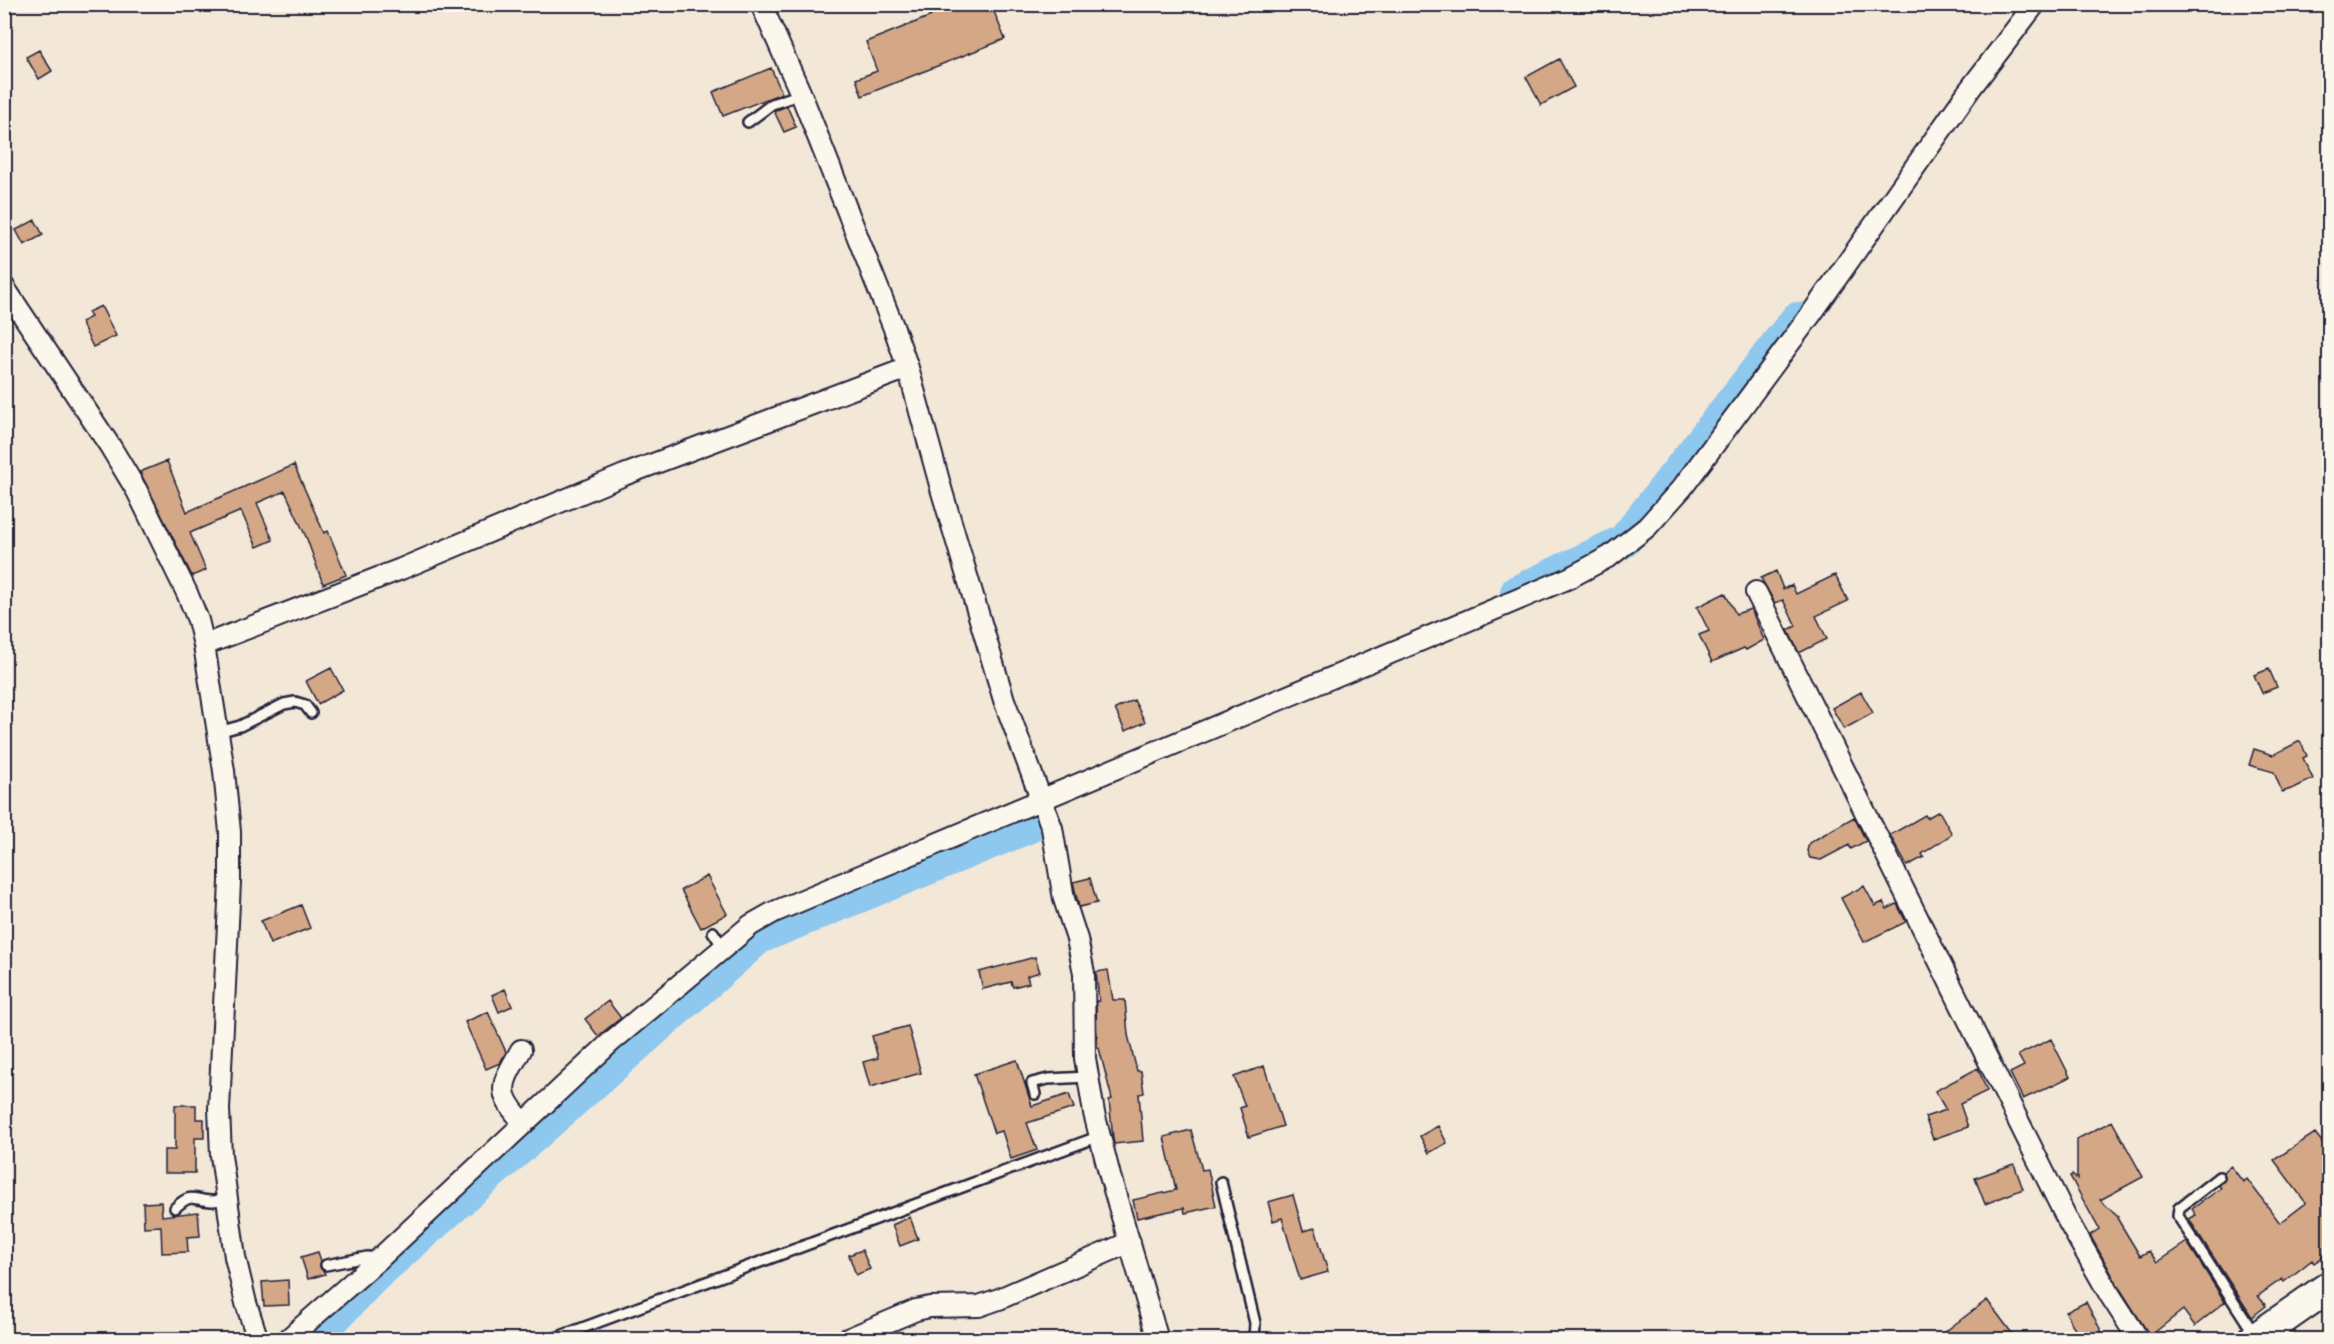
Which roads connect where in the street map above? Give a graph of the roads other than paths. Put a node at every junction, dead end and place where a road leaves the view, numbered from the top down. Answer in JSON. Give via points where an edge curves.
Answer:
{"nodes":[{"id":1,"x":761,"y":4,"type":"edge"},
{"id":2,"x":2035,"y":4,"type":"edge"},
{"id":3,"x":801,"y":94,"type":"junction"},
{"id":4,"x":748,"y":122,"type":"dead end"},
{"id":5,"x":4,"y":287,"type":"edge"},
{"id":6,"x":908,"y":368,"type":"junction"},
{"id":7,"x":1756,"y":592,"type":"dead end"},
{"id":8,"x":204,"y":645,"type":"junction"},
{"id":9,"x":311,"y":713,"type":"dead end"},
{"id":10,"x":218,"y":732,"type":"junction"},
{"id":11,"x":1041,"y":801,"type":"junction"},
{"id":12,"x":521,"y":1050,"type":"dead end"},
{"id":13,"x":1088,"y":1077,"type":"junction"},
{"id":14,"x":1035,"y":1094,"type":"dead end"},
{"id":15,"x":524,"y":1123,"type":"junction"},
{"id":16,"x":1100,"y":1136,"type":"junction"},
{"id":17,"x":2219,"y":1177,"type":"dead end"},
{"id":18,"x":1221,"y":1182,"type":"dead end"},
{"id":19,"x":226,"y":1199,"type":"junction"},
{"id":20,"x":175,"y":1208,"type":"dead end"},
{"id":21,"x":1130,"y":1242,"type":"junction"},
{"id":22,"x":379,"y":1259,"type":"junction"},
{"id":23,"x":326,"y":1265,"type":"dead end"},
{"id":24,"x":2330,"y":1286,"type":"edge"},
{"id":25,"x":2254,"y":1338,"type":"edge"},
{"id":26,"x":258,"y":1340,"type":"edge"},
{"id":27,"x":287,"y":1340,"type":"edge"},
{"id":28,"x":550,"y":1340,"type":"edge"},
{"id":29,"x":845,"y":1340,"type":"edge"},
{"id":30,"x":1158,"y":1340,"type":"edge"},
{"id":31,"x":1254,"y":1340,"type":"edge"},
{"id":32,"x":2139,"y":1340,"type":"edge"}],
"edges":[{"from":1,"to":3,"type":"street"},
{"from":2,"to":11,"type":"street","via":[[1703,460],[1647,527],[1610,556],[1569,578]]},
{"from":3,"to":4,"type":"lane","via":[[772,104]]},
{"from":3,"to":6,"type":"street"},
{"from":5,"to":8,"type":"street","via":[[137,491],[187,593]]},
{"from":6,"to":8,"type":"street","via":[[624,475],[401,569]]},
{"from":6,"to":11,"type":"street","via":[[1004,700]]},
{"from":7,"to":32,"type":"street","via":[[2068,1221]]},
{"from":8,"to":10,"type":"street"},
{"from":9,"to":10,"type":"lane","via":[[296,702],[284,704],[240,726]]},
{"from":10,"to":19,"type":"street","via":[[230,832],[219,1109]]},
{"from":11,"to":13,"type":"street","via":[[1052,828],[1064,898],[1082,958]]},
{"from":11,"to":15,"type":"street","via":[[718,939]]},
{"from":12,"to":15,"type":"street","via":[[504,1081],[504,1093],[508,1107]]},
{"from":13,"to":14,"type":"lane","via":[[1032,1083]]},
{"from":13,"to":16,"type":"street"},
{"from":15,"to":22,"type":"street"},
{"from":16,"to":21,"type":"street"},
{"from":16,"to":28,"type":"lane"},
{"from":17,"to":25,"type":"lane","via":[[2179,1208],[2178,1216]]},
{"from":18,"to":31,"type":"lane","via":[[1255,1323]]},
{"from":19,"to":20,"type":"lane","via":[[185,1198]]},
{"from":19,"to":26,"type":"street","via":[[237,1269]]},
{"from":21,"to":29,"type":"street","via":[[979,1306],[923,1308]]},
{"from":21,"to":30,"type":"street"},
{"from":22,"to":23,"type":"lane","via":[[367,1257]]},
{"from":22,"to":27,"type":"street"},
{"from":24,"to":25,"type":"main road"}]}
